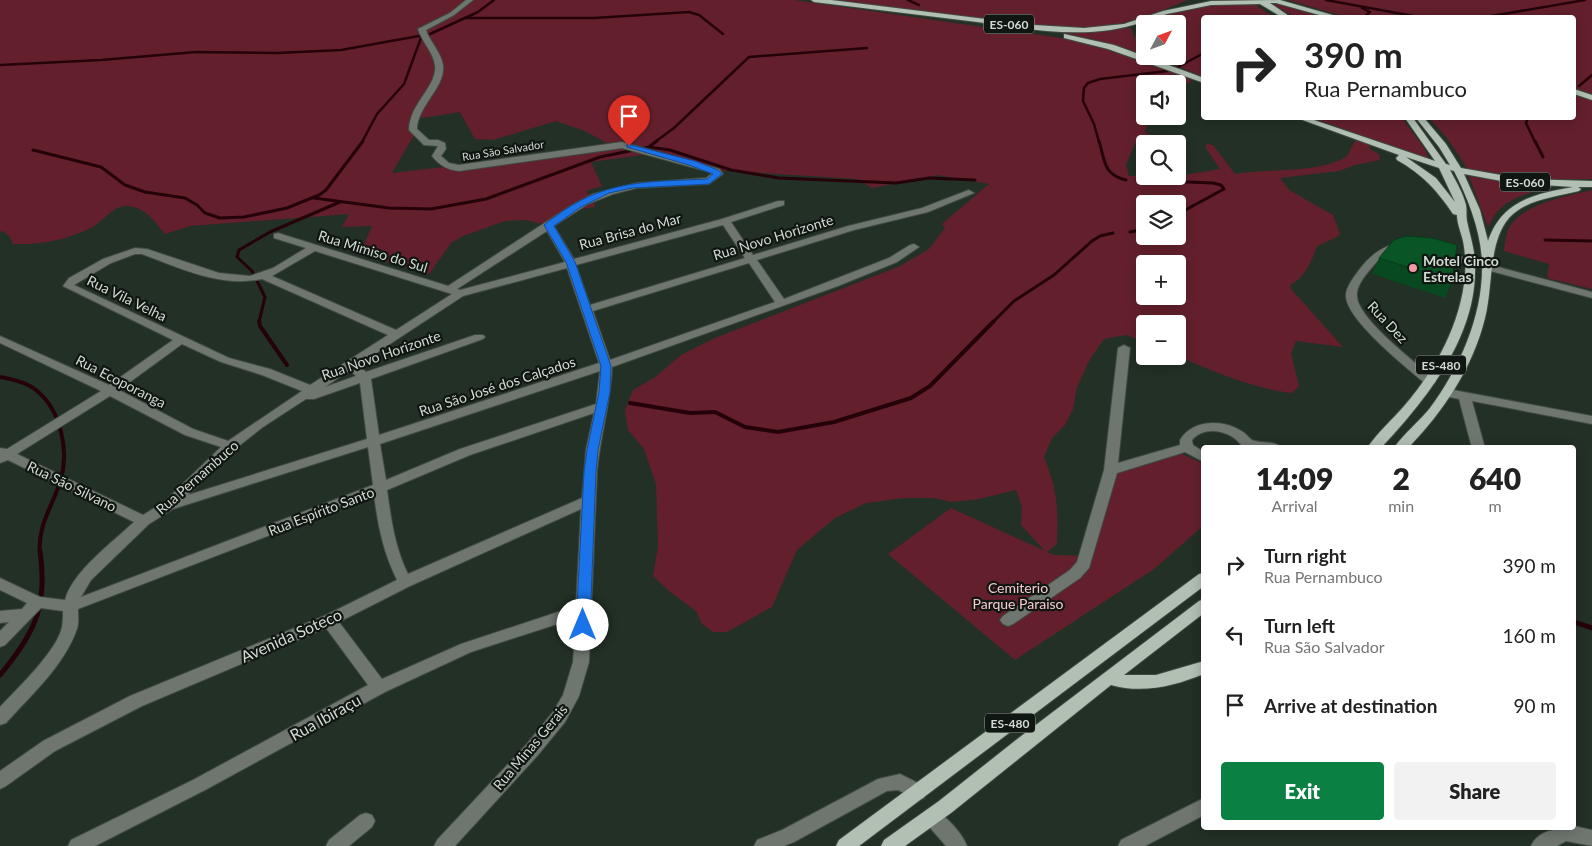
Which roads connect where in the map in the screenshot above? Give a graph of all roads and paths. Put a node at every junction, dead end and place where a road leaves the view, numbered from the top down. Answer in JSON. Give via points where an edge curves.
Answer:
{"nodes":[{"id":1,"x":470,"y":0,"type":"edge"},
{"id":2,"x":814,"y":0,"type":"edge"},
{"id":3,"x":1191,"y":0,"type":"edge"},
{"id":4,"x":1284,"y":0,"type":"edge"},
{"id":5,"x":1256,"y":1,"type":"edge"},
{"id":6,"x":856,"y":5,"type":"junction"},
{"id":7,"x":1310,"y":8,"type":"junction"},
{"id":8,"x":1162,"y":13,"type":"junction"},
{"id":9,"x":1159,"y":15,"type":"edge"},
{"id":10,"x":1274,"y":15,"type":"edge"},
{"id":11,"x":1283,"y":15,"type":"edge"},
{"id":12,"x":1331,"y":15,"type":"edge"},
{"id":13,"x":1167,"y":65,"type":"edge"},
{"id":14,"x":1201,"y":80,"type":"edge"},
{"id":15,"x":1201,"y":80,"type":"edge"},
{"id":16,"x":1576,"y":92,"type":"edge"},
{"id":17,"x":1592,"y":98,"type":"edge"},
{"id":18,"x":1307,"y":120,"type":"edge"},
{"id":19,"x":1410,"y":120,"type":"edge"},
{"id":20,"x":1422,"y":120,"type":"edge"},
{"id":21,"x":1359,"y":138,"type":"junction"},
{"id":22,"x":1441,"y":166,"type":"junction"},
{"id":23,"x":1459,"y":171,"type":"junction"},
{"id":24,"x":709,"y":181,"type":"joint"},
{"id":25,"x":1592,"y":184,"type":"edge"},
{"id":26,"x":969,"y":193,"type":"dead end"},
{"id":27,"x":780,"y":203,"type":"dead end"},
{"id":28,"x":1462,"y":220,"type":"junction"},
{"id":29,"x":725,"y":221,"type":"junction"},
{"id":30,"x":549,"y":225,"type":"junction"},
{"id":31,"x":278,"y":236,"type":"dead end"},
{"id":32,"x":314,"y":247,"type":"junction"},
{"id":33,"x":914,"y":247,"type":"dead end"},
{"id":34,"x":1413,"y":248,"type":"edge"},
{"id":35,"x":1427,"y":251,"type":"edge"},
{"id":36,"x":750,"y":260,"type":"junction"},
{"id":37,"x":570,"y":262,"type":"junction"},
{"id":38,"x":1470,"y":262,"type":"junction"},
{"id":39,"x":1487,"y":265,"type":"junction"},
{"id":40,"x":263,"y":276,"type":"junction"},
{"id":41,"x":454,"y":291,"type":"junction"},
{"id":42,"x":1592,"y":295,"type":"edge"},
{"id":43,"x":781,"y":303,"type":"junction"},
{"id":44,"x":586,"y":310,"type":"junction"},
{"id":45,"x":396,"y":334,"type":"junction"},
{"id":46,"x":478,"y":337,"type":"dead end"},
{"id":47,"x":0,"y":339,"type":"edge"},
{"id":48,"x":180,"y":340,"type":"junction"},
{"id":49,"x":1124,"y":348,"type":"dead end"},
{"id":50,"x":351,"y":364,"type":"junction"},
{"id":51,"x":606,"y":366,"type":"junction"},
{"id":52,"x":365,"y":378,"type":"junction"},
{"id":53,"x":1430,"y":381,"type":"junction"},
{"id":54,"x":111,"y":390,"type":"junction"},
{"id":55,"x":311,"y":390,"type":"junction"},
{"id":56,"x":1448,"y":393,"type":"junction"},
{"id":57,"x":1465,"y":397,"type":"junction"},
{"id":58,"x":294,"y":402,"type":"junction"},
{"id":59,"x":602,"y":406,"type":"junction"},
{"id":60,"x":1592,"y":420,"type":"edge"},
{"id":61,"x":372,"y":441,"type":"junction"},
{"id":62,"x":1249,"y":445,"type":"edge"},
{"id":63,"x":1376,"y":445,"type":"edge"},
{"id":64,"x":1403,"y":445,"type":"edge"},
{"id":65,"x":1478,"y":445,"type":"edge"},
{"id":66,"x":230,"y":446,"type":"junction"},
{"id":67,"x":1187,"y":447,"type":"junction"},
{"id":68,"x":2,"y":455,"type":"edge"},
{"id":69,"x":1201,"y":456,"type":"edge"},
{"id":70,"x":1111,"y":470,"type":"junction"},
{"id":71,"x":382,"y":487,"type":"junction"},
{"id":72,"x":588,"y":501,"type":"junction"},
{"id":73,"x":168,"y":505,"type":"junction"},
{"id":74,"x":144,"y":521,"type":"junction"},
{"id":75,"x":1201,"y":580,"type":"edge"},
{"id":76,"x":405,"y":582,"type":"junction"},
{"id":77,"x":0,"y":584,"type":"edge"},
{"id":78,"x":1175,"y":600,"type":"junction"},
{"id":79,"x":38,"y":602,"type":"junction"},
{"id":80,"x":70,"y":606,"type":"junction"},
{"id":81,"x":582,"y":610,"type":"junction"},
{"id":82,"x":1201,"y":610,"type":"edge"},
{"id":83,"x":1201,"y":611,"type":"edge"},
{"id":84,"x":26,"y":614,"type":"junction"},
{"id":85,"x":0,"y":617,"type":"edge"},
{"id":86,"x":329,"y":620,"type":"junction"},
{"id":87,"x":1008,"y":620,"type":"dead end"},
{"id":88,"x":0,"y":641,"type":"edge"},
{"id":89,"x":1201,"y":668,"type":"edge"},
{"id":90,"x":1108,"y":678,"type":"junction"},
{"id":91,"x":379,"y":687,"type":"junction"},
{"id":92,"x":0,"y":718,"type":"edge"},
{"id":93,"x":0,"y":781,"type":"edge"},
{"id":94,"x":918,"y":792,"type":"junction"},
{"id":95,"x":1201,"y":808,"type":"edge"},
{"id":96,"x":932,"y":816,"type":"junction"},
{"id":97,"x":366,"y":821,"type":"dead end"},
{"id":98,"x":1565,"y":835,"type":"edge"},
{"id":99,"x":1592,"y":838,"type":"edge"},
{"id":100,"x":77,"y":846,"type":"edge"},
{"id":101,"x":335,"y":846,"type":"edge"},
{"id":102,"x":443,"y":846,"type":"edge"},
{"id":103,"x":763,"y":846,"type":"edge"},
{"id":104,"x":845,"y":846,"type":"edge"},
{"id":105,"x":890,"y":846,"type":"edge"},
{"id":106,"x":958,"y":846,"type":"edge"},
{"id":107,"x":1127,"y":846,"type":"edge"},
{"id":108,"x":1540,"y":846,"type":"edge"}],
"edges":[{"from":1,"to":24,"type":"street","name":"Rua São Salvador","via":[[452,14],[423,28],[440,67],[417,111],[413,130],[427,143],[440,144],[442,149],[436,156],[450,168],[626,145],[716,171],[716,178]]},
{"from":2,"to":6,"type":"main road","number":"ES-060"},
{"from":3,"to":8,"type":"main road"},
{"from":4,"to":7,"type":"main road"},
{"from":5,"to":7,"type":"main road","number":"ES-060","via":[[1284,2]]},
{"from":5,"to":8,"type":"main road","number":"ES-060","via":[[1197,5]]},
{"from":5,"to":10,"type":"main road"},
{"from":5,"to":11,"type":"main road"},
{"from":6,"to":8,"type":"main road","number":"ES-060","via":[[1084,30],[1125,26]]},
{"from":6,"to":14,"type":"main road","number":"ES-060","via":[[1087,40]]},
{"from":7,"to":12,"type":"main road","number":"ES-060"},
{"from":8,"to":9,"type":"main road"},
{"from":13,"to":15,"type":"main road"},
{"from":16,"to":17,"type":"main road"},
{"from":18,"to":21,"type":"main road","number":"ES-060"},
{"from":19,"to":22,"type":"main road","number":"ES-480"},
{"from":20,"to":23,"type":"main road","number":"ES-480"},
{"from":21,"to":22,"type":"main road","number":"ES-060"},
{"from":21,"to":28,"type":"main road","via":[[1399,157],[1431,178],[1443,189]]},
{"from":22,"to":23,"type":"main road","number":"ES-060"},
{"from":22,"to":28,"type":"main road","number":"ES-480","via":[[1455,188]]},
{"from":23,"to":25,"type":"main road","number":"ES-060","via":[[1535,183]]},
{"from":23,"to":39,"type":"main road","number":"ES-480","via":[[1480,223]]},
{"from":24,"to":30,"type":"street","name":"Rua Pernambuco","via":[[611,190],[588,199]]},
{"from":25,"to":39,"type":"main road","via":[[1543,196],[1509,213],[1501,222]]},
{"from":26,"to":36,"type":"street","name":"Rua Novo Horizonte","via":[[925,210],[852,228]]},
{"from":27,"to":29,"type":"street","name":"Rua Brisa do Mar"},
{"from":28,"to":38,"type":"main road","number":"ES-480"},
{"from":29,"to":36,"type":"street"},
{"from":29,"to":37,"type":"street","name":"Rua Brisa do Mar"},
{"from":30,"to":37,"type":"street","name":"Rua Minas Gerais"},
{"from":30,"to":41,"type":"street","name":"Rua Pernambuco"},
{"from":31,"to":32,"type":"street","name":"Rua Mimiso do Sul"},
{"from":32,"to":40,"type":"street","name":"Rua Vila Velha"},
{"from":32,"to":41,"type":"street","name":"Rua Mimiso do Sul"},
{"from":33,"to":43,"type":"street","name":"Rua São José dos Calçados","via":[[893,260]]},
{"from":34,"to":53,"type":"street","name":"Rua Dez","via":[[1386,248],[1378,254],[1363,271],[1351,298],[1367,323]]},
{"from":35,"to":38,"type":"street"},
{"from":36,"to":43,"type":"street"},
{"from":36,"to":44,"type":"street","name":"Rua Novo Horizonte"},
{"from":37,"to":41,"type":"street","name":"Rua Brisa do Mar"},
{"from":37,"to":44,"type":"street","name":"Rua Minas Gerais"},
{"from":38,"to":53,"type":"main road","number":"ES-480","via":[[1464,311],[1444,360]]},
{"from":39,"to":42,"type":"street"},
{"from":39,"to":56,"type":"main road","number":"ES-480","via":[[1477,324],[1466,357]]},
{"from":40,"to":45,"type":"street"},
{"from":40,"to":48,"type":"street","name":"Rua Vila Velha","via":[[224,277],[139,251],[117,257],[68,284]]},
{"from":41,"to":45,"type":"street","name":"Rua Pernambuco"},
{"from":43,"to":51,"type":"street","name":"Rua São José dos Calçados"},
{"from":44,"to":51,"type":"street","name":"Rua Minas Gerais"},
{"from":45,"to":50,"type":"street","name":"Rua Pernambuco"},
{"from":46,"to":52,"type":"street","name":"Rua Novo Horizonte"},
{"from":47,"to":54,"type":"street","name":"Rua Ecoporanga"},
{"from":48,"to":54,"type":"street"},
{"from":48,"to":55,"type":"street","name":"Rua Vila Velha","via":[[225,360]]},
{"from":49,"to":70,"type":"street"},
{"from":50,"to":52,"type":"street"},
{"from":50,"to":55,"type":"street","name":"Rua Pernambuco"},
{"from":51,"to":59,"type":"street","name":"Rua Minas Gerais"},
{"from":51,"to":61,"type":"street","name":"Rua São José dos Calçados"},
{"from":52,"to":58,"type":"street","name":"Rua Novo Horizonte"},
{"from":52,"to":61,"type":"street"},
{"from":53,"to":63,"type":"main road","number":"ES-480","via":[[1399,423]]},
{"from":54,"to":66,"type":"street","name":"Rua Ecoporanga","via":[[189,432]]},
{"from":54,"to":68,"type":"street"},
{"from":55,"to":58,"type":"street","name":"Rua Pernambuco"},
{"from":56,"to":57,"type":"street"},
{"from":56,"to":64,"type":"main road","number":"ES-480"},
{"from":57,"to":60,"type":"street"},
{"from":57,"to":65,"type":"street"},
{"from":58,"to":66,"type":"street","name":"Rua Pernambuco"},
{"from":59,"to":71,"type":"street","name":"Rua Espírito Santo","via":[[465,452]]},
{"from":59,"to":72,"type":"street","name":"Rua Minas Gerais","via":[[592,450]]},
{"from":61,"to":71,"type":"street"},
{"from":61,"to":73,"type":"street","name":"Rua São José dos Calçados"},
{"from":62,"to":67,"type":"street","via":[[1233,432],[1206,427],[1190,432]]},
{"from":66,"to":73,"type":"street","name":"Rua Pernambuco"},
{"from":67,"to":69,"type":"street"},
{"from":67,"to":70,"type":"street"},
{"from":68,"to":74,"type":"street","name":"Rua São Silvano"},
{"from":70,"to":87,"type":"street","via":[[1084,564],[1075,574]]},
{"from":71,"to":76,"type":"street","via":[[389,545]]},
{"from":71,"to":80,"type":"street","name":"Rua Espírito Santo"},
{"from":72,"to":76,"type":"street","name":"Avenida Soteco"},
{"from":72,"to":81,"type":"street","name":"Rua Minas Gerais"},
{"from":73,"to":74,"type":"street","name":"Rua Pernambuco"},
{"from":74,"to":80,"type":"street","name":"Rua Pernambuco","via":[[86,576],[74,593]]},
{"from":75,"to":78,"type":"main road","number":"ES-480"},
{"from":76,"to":86,"type":"street","name":"Avenida Soteco"},
{"from":77,"to":79,"type":"street","name":"Rua Espírito Santo"},
{"from":78,"to":82,"type":"main road"},
{"from":78,"to":94,"type":"main road","number":"ES-480"},
{"from":79,"to":80,"type":"street","name":"Rua Espírito Santo"},
{"from":79,"to":84,"type":"street"},
{"from":80,"to":92,"type":"street","name":"Rua Pernambuco","via":[[70,626],[62,644],[42,672]]},
{"from":81,"to":91,"type":"street","name":"Rua Ibiraçu","via":[[466,648]]},
{"from":81,"to":102,"type":"street","name":"Rua Minas Gerais","via":[[581,662],[572,696],[532,750]]},
{"from":83,"to":90,"type":"main road","number":"ES-480"},
{"from":84,"to":85,"type":"street"},
{"from":84,"to":88,"type":"street"},
{"from":86,"to":91,"type":"street"},
{"from":86,"to":93,"type":"street","name":"Avenida Soteco","via":[[136,701],[49,746]]},
{"from":89,"to":90,"type":"main road","via":[[1151,683],[1134,684]]},
{"from":90,"to":96,"type":"main road","number":"ES-480"},
{"from":91,"to":100,"type":"street","name":"Rua Ibiraçu","via":[[199,785]]},
{"from":94,"to":103,"type":"street","via":[[900,782],[884,784],[788,836]]},
{"from":94,"to":104,"type":"main road","number":"ES-480"},
{"from":95,"to":107,"type":"street"},
{"from":96,"to":105,"type":"main road","number":"ES-480"},
{"from":96,"to":106,"type":"street"},
{"from":97,"to":101,"type":"street"},
{"from":98,"to":99,"type":"street"},
{"from":98,"to":108,"type":"street"}]}
